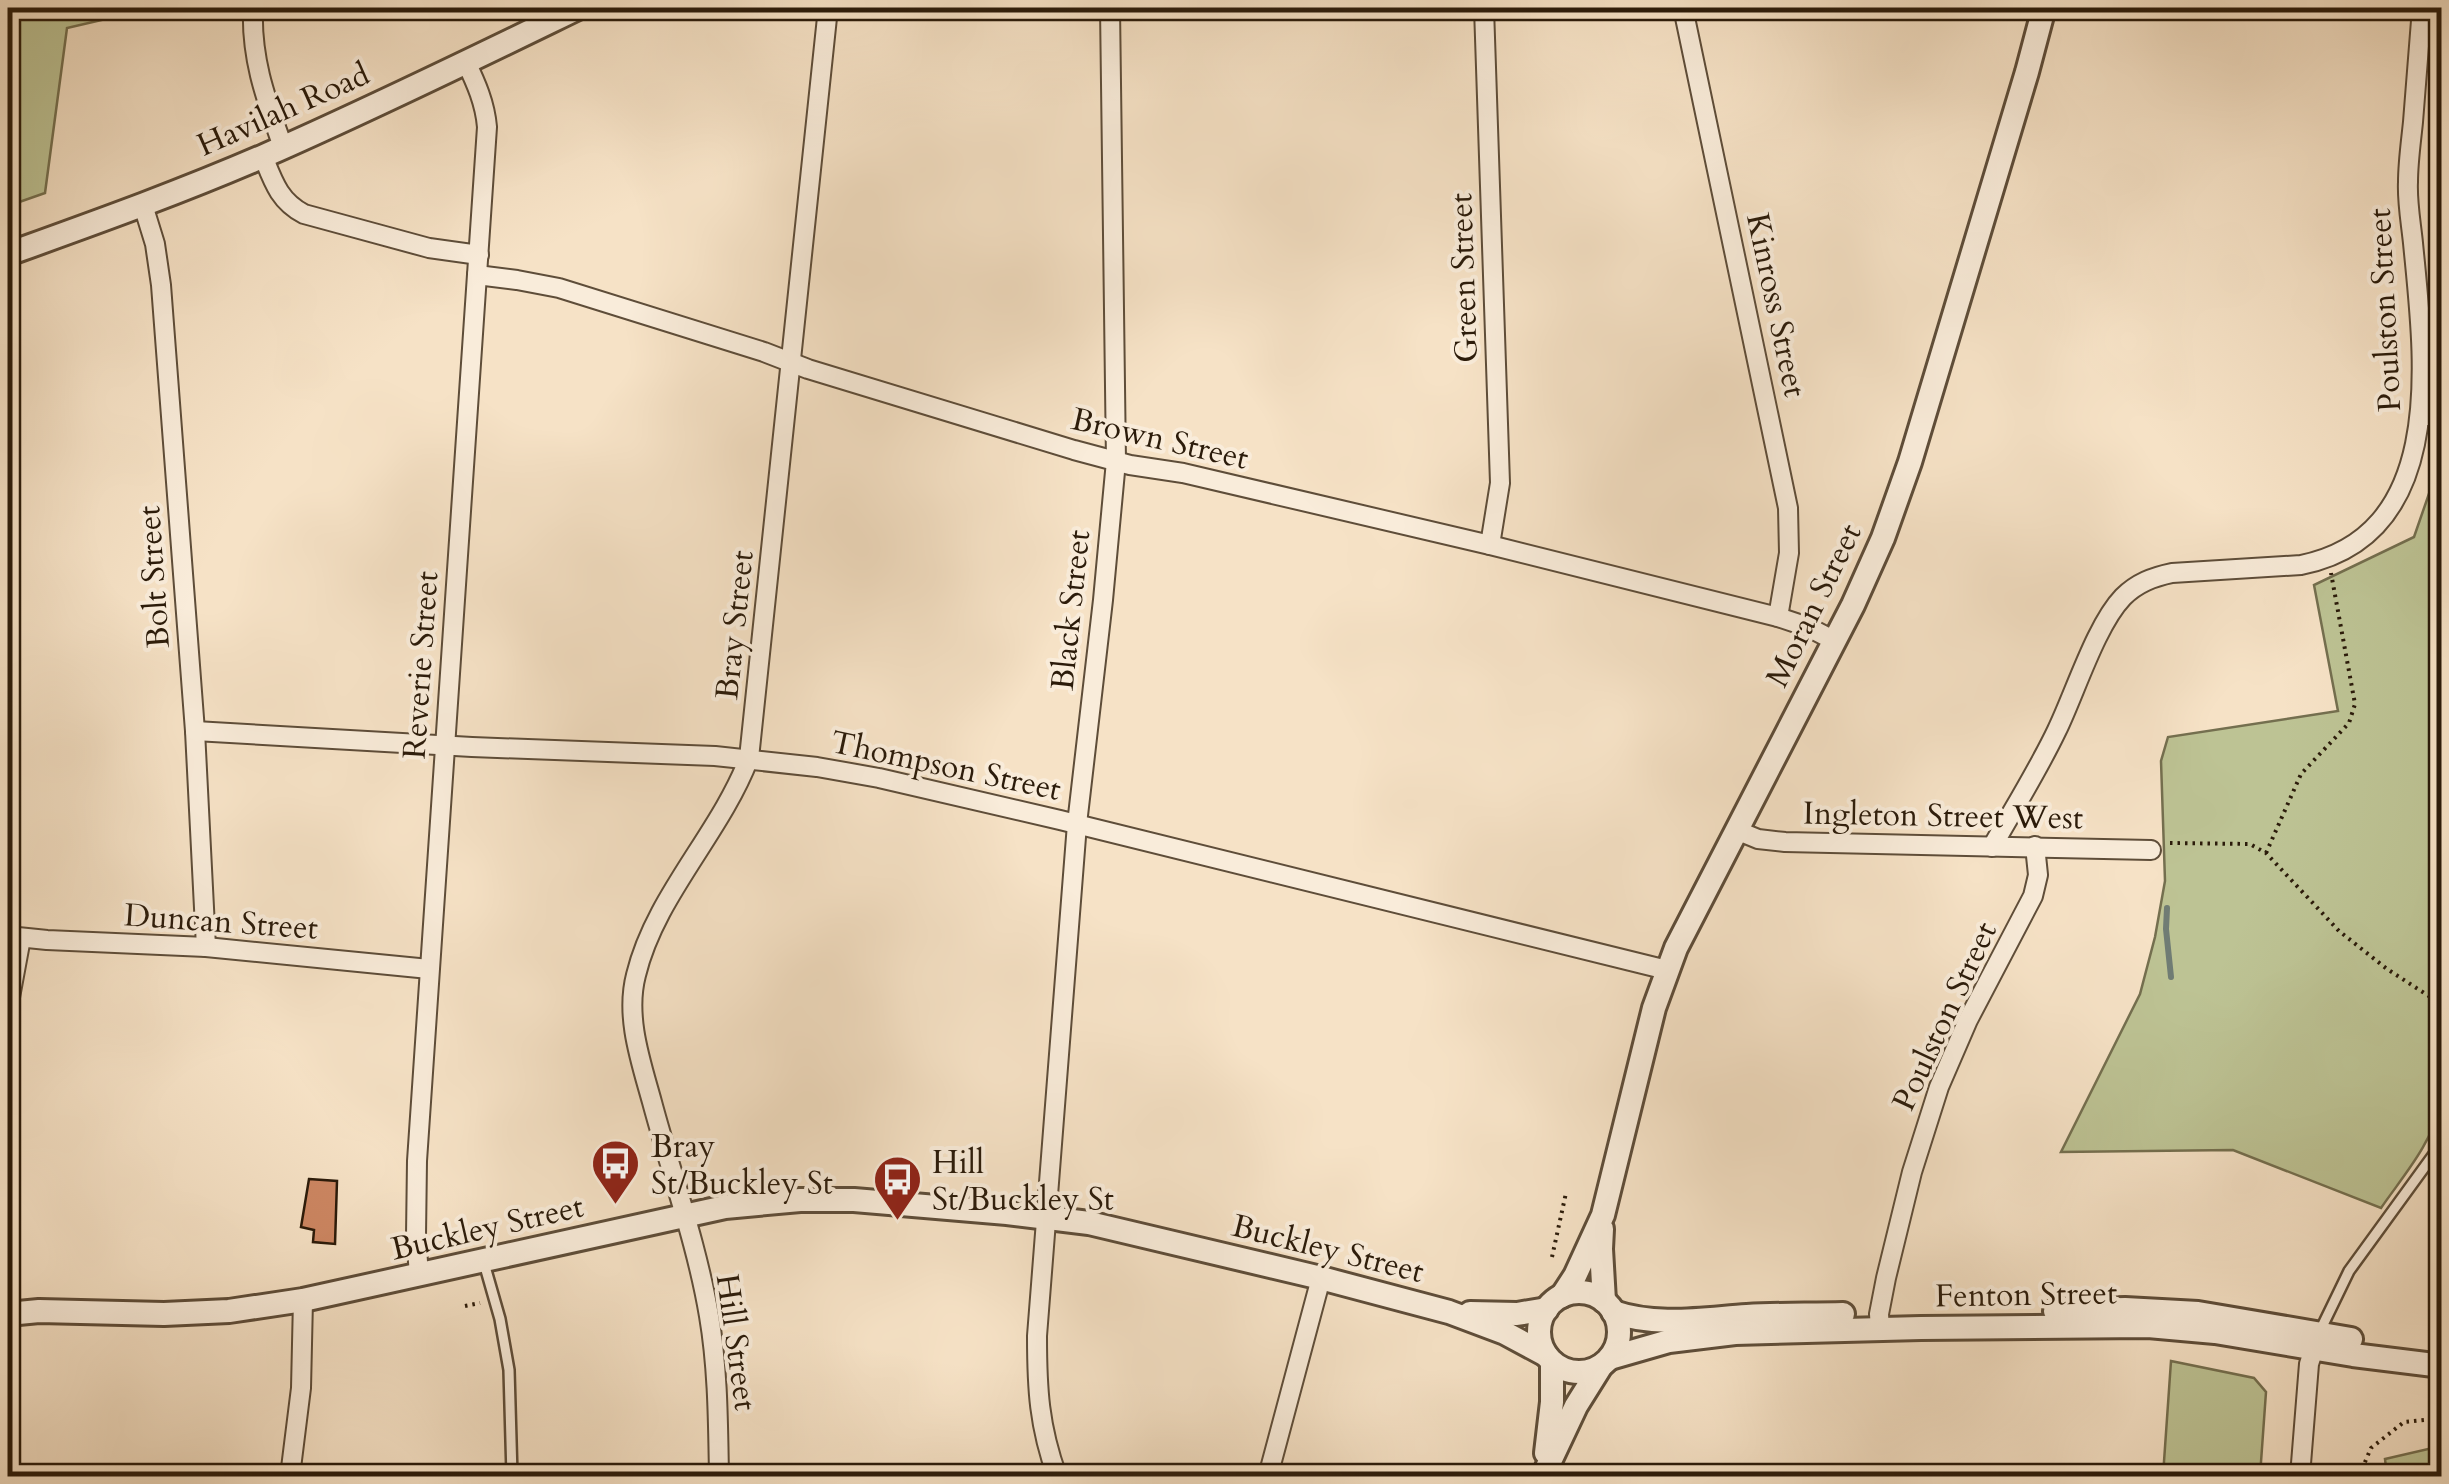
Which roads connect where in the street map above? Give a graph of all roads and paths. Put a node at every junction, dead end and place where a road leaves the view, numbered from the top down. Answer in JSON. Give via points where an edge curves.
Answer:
{"nodes":[{"id":1,"x":252,"y":8,"type":"edge"},
{"id":2,"x":578,"y":8,"type":"edge"},
{"id":3,"x":828,"y":8,"type":"edge"},
{"id":4,"x":1110,"y":8,"type":"edge"},
{"id":5,"x":1484,"y":8,"type":"edge"},
{"id":6,"x":1684,"y":8,"type":"edge"},
{"id":7,"x":2044,"y":8,"type":"edge"},
{"id":8,"x":2422,"y":8,"type":"edge"},
{"id":9,"x":466,"y":62,"type":"junction"},
{"id":10,"x":273,"y":152,"type":"junction"},
{"id":11,"x":143,"y":205,"type":"junction"},
{"id":12,"x":8,"y":254,"type":"edge"},
{"id":13,"x":478,"y":255,"type":"junction"},
{"id":14,"x":477,"y":275,"type":"junction"},
{"id":15,"x":791,"y":362,"type":"junction"},
{"id":16,"x":2421,"y":416,"type":"junction"},
{"id":17,"x":2442,"y":416,"type":"edge"},
{"id":18,"x":1116,"y":461,"type":"junction"},
{"id":19,"x":1490,"y":546,"type":"junction"},
{"id":20,"x":2328,"y":558,"type":"junction"},
{"id":21,"x":1778,"y":617,"type":"junction"},
{"id":22,"x":1835,"y":640,"type":"junction"},
{"id":23,"x":195,"y":731,"type":"junction"},
{"id":24,"x":445,"y":745,"type":"junction"},
{"id":25,"x":749,"y":758,"type":"junction"},
{"id":26,"x":1076,"y":824,"type":"junction"},
{"id":27,"x":1736,"y":830,"type":"junction"},
{"id":28,"x":1992,"y":846,"type":"junction"},
{"id":29,"x":2036,"y":846,"type":"junction"},
{"id":30,"x":2151,"y":850,"type":"joint"},
{"id":31,"x":2266,"y":854,"type":"junction"},
{"id":32,"x":14,"y":937,"type":"edge"},
{"id":33,"x":206,"y":948,"type":"junction"},
{"id":34,"x":429,"y":969,"type":"junction"},
{"id":35,"x":1667,"y":970,"type":"junction"},
{"id":36,"x":2442,"y":1002,"type":"edge"},
{"id":37,"x":8,"y":1008,"type":"edge"},
{"id":38,"x":2442,"y":1144,"type":"edge"},
{"id":39,"x":1566,"y":1193,"type":"dead end"},
{"id":40,"x":685,"y":1216,"type":"junction"},
{"id":41,"x":1603,"y":1216,"type":"junction"},
{"id":42,"x":1047,"y":1217,"type":"junction"},
{"id":43,"x":1552,"y":1256,"type":"dead end"},
{"id":44,"x":484,"y":1260,"type":"junction"},
{"id":45,"x":420,"y":1275,"type":"junction"},
{"id":46,"x":1321,"y":1278,"type":"junction"},
{"id":47,"x":302,"y":1300,"type":"junction"},
{"id":48,"x":488,"y":1302,"type":"dead end"},
{"id":49,"x":1554,"y":1303,"type":"junction"},
{"id":50,"x":465,"y":1306,"type":"dead end"},
{"id":51,"x":1608,"y":1306,"type":"junction"},
{"id":52,"x":1449,"y":1312,"type":"junction"},
{"id":53,"x":8,"y":1314,"type":"edge"},
{"id":54,"x":1879,"y":1321,"type":"junction"},
{"id":55,"x":2316,"y":1341,"type":"junction"},
{"id":56,"x":2442,"y":1351,"type":"edge"},
{"id":57,"x":1549,"y":1358,"type":"junction"},
{"id":58,"x":1605,"y":1362,"type":"junction"},
{"id":59,"x":2442,"y":1366,"type":"edge"},
{"id":60,"x":2442,"y":1418,"type":"edge"},
{"id":61,"x":1544,"y":1475,"type":"edge"},
{"id":62,"x":290,"y":1476,"type":"edge"},
{"id":63,"x":512,"y":1476,"type":"edge"},
{"id":64,"x":719,"y":1476,"type":"edge"},
{"id":65,"x":1057,"y":1476,"type":"edge"},
{"id":66,"x":1268,"y":1476,"type":"edge"},
{"id":67,"x":2300,"y":1476,"type":"edge"},
{"id":68,"x":2359,"y":1476,"type":"edge"}],
"edges":[{"from":1,"to":10,"type":"street","via":[[254,58]]},
{"from":2,"to":9,"type":"street","name":"Havilah Road"},
{"from":3,"to":15,"type":"street","name":"Bray Street"},
{"from":4,"to":18,"type":"street","name":"Black Street"},
{"from":5,"to":19,"type":"street","name":"Green Street","via":[[1500,483]]},
{"from":6,"to":21,"type":"street","name":"Kinross Street","via":[[1788,508],[1789,552]]},
{"from":7,"to":22,"type":"street","name":"Moran Street","via":[[1906,475]]},
{"from":8,"to":16,"type":"street","name":"Poulston Street","via":[[2408,184]]},
{"from":9,"to":10,"type":"street","name":"Havilah Road"},
{"from":9,"to":13,"type":"street","name":"Reverie Street","via":[[487,128]]},
{"from":10,"to":11,"type":"street","name":"Havilah Road"},
{"from":10,"to":13,"type":"street","via":[[279,194],[304,214]]},
{"from":11,"to":12,"type":"street","name":"Havilah Road"},
{"from":11,"to":23,"type":"street","name":"Bolt Street","via":[[161,285]]},
{"from":13,"to":14,"type":"street","name":"Reverie Street"},
{"from":14,"to":15,"type":"street","name":"Brown Street","via":[[559,288]]},
{"from":14,"to":24,"type":"street","name":"Reverie Street"},
{"from":15,"to":18,"type":"street","name":"Brown Street"},
{"from":15,"to":25,"type":"street","name":"Bray Street"},
{"from":16,"to":17,"type":"street"},
{"from":16,"to":20,"type":"street","name":"Poulston Street","via":[[2408,477],[2385,517],[2354,546]]},
{"from":18,"to":19,"type":"street","name":"Brown Street"},
{"from":18,"to":26,"type":"street","name":"Black Street"},
{"from":19,"to":21,"type":"street","name":"Brown Street"},
{"from":20,"to":28,"type":"street","name":"Poulston Street","via":[[2155,576],[2124,597],[2104,624],[2046,752]]},
{"from":20,"to":31,"type":"path","via":[[2355,704],[2349,722],[2301,774]]},
{"from":21,"to":22,"type":"street","name":"Brown Street"},
{"from":22,"to":27,"type":"street","name":"Moran Street"},
{"from":23,"to":24,"type":"street","name":"Thompson Street"},
{"from":23,"to":33,"type":"street","name":"Bolt Street"},
{"from":24,"to":25,"type":"street","name":"Thompson Street"},
{"from":24,"to":34,"type":"street","name":"Reverie Street"},
{"from":25,"to":26,"type":"street","name":"Thompson Street","via":[[879,778]]},
{"from":25,"to":40,"type":"street","name":"Bray Street","via":[[660,914],[634,988],[638,1050]]},
{"from":26,"to":35,"type":"street","name":"Thompson Street"},
{"from":26,"to":42,"type":"street","name":"Black Street"},
{"from":27,"to":28,"type":"street","name":"Ingleton Street West","via":[[1785,842]]},
{"from":27,"to":35,"type":"street","name":"Moran Street"},
{"from":28,"to":29,"type":"street","name":"Ingleton Street West"},
{"from":29,"to":30,"type":"street","name":"Ingleton Street West"},
{"from":29,"to":54,"type":"street","name":"Poulston Street","via":[[2034,896],[1968,1020],[1929,1114]]},
{"from":30,"to":31,"type":"path","via":[[2162,843],[2250,844]]},
{"from":31,"to":36,"type":"path","via":[[2340,930]]},
{"from":32,"to":33,"type":"street","name":"Duncan Street"},
{"from":32,"to":37,"type":"street"},
{"from":33,"to":34,"type":"street","name":"Duncan Street"},
{"from":34,"to":45,"type":"street","name":"Reverie Street","via":[[416,1186]]},
{"from":35,"to":41,"type":"street","name":"Moran Street"},
{"from":38,"to":55,"type":"lane","via":[[2348,1271]]},
{"from":39,"to":43,"type":"path"},
{"from":40,"to":42,"type":"street","name":"Buckley Street","via":[[765,1202],[854,1200]]},
{"from":40,"to":44,"type":"street","name":"Buckley Street"},
{"from":40,"to":64,"type":"street","name":"Hill Street","via":[[709,1315]]},
{"from":41,"to":49,"type":"street","name":"Moran Street"},
{"from":41,"to":51,"type":"street","name":"Moran Street"},
{"from":42,"to":46,"type":"street","name":"Buckley Street"},
{"from":42,"to":65,"type":"street","name":"Black Street","via":[[1038,1396]]},
{"from":44,"to":45,"type":"street","name":"Buckley Street"},
{"from":44,"to":63,"type":"lane","via":[[509,1370]]},
{"from":45,"to":47,"type":"street","name":"Buckley Street"},
{"from":46,"to":52,"type":"street","name":"Buckley Street"},
{"from":46,"to":66,"type":"street"},
{"from":47,"to":53,"type":"street","name":"Buckley Street","via":[[199,1313]]},
{"from":47,"to":62,"type":"street"},
{"from":48,"to":50,"type":"path"},
{"from":49,"to":51,"type":"street","via":[[1584,1293]]},
{"from":49,"to":52,"type":"street","name":"Buckley Street","via":[[1502,1314]]},
{"from":49,"to":57,"type":"street","via":[[1539,1332]]},
{"from":51,"to":54,"type":"street","name":"Fenton Street","via":[[1645,1320]]},
{"from":51,"to":58,"type":"street","via":[[1619,1335]]},
{"from":52,"to":57,"type":"street","name":"Buckley Street"},
{"from":54,"to":55,"type":"street","name":"Fenton Street","via":[[2148,1326]]},
{"from":54,"to":58,"type":"street","name":"Fenton Street","via":[[1710,1334]]},
{"from":55,"to":56,"type":"street","name":"Fenton Street"},
{"from":55,"to":59,"type":"street","name":"Fenton Street"},
{"from":55,"to":67,"type":"street"},
{"from":57,"to":58,"type":"street","via":[[1576,1372]]},
{"from":57,"to":61,"type":"street"},
{"from":58,"to":61,"type":"street"},
{"from":60,"to":68,"type":"path","via":[[2404,1422],[2371,1448]]}]}
